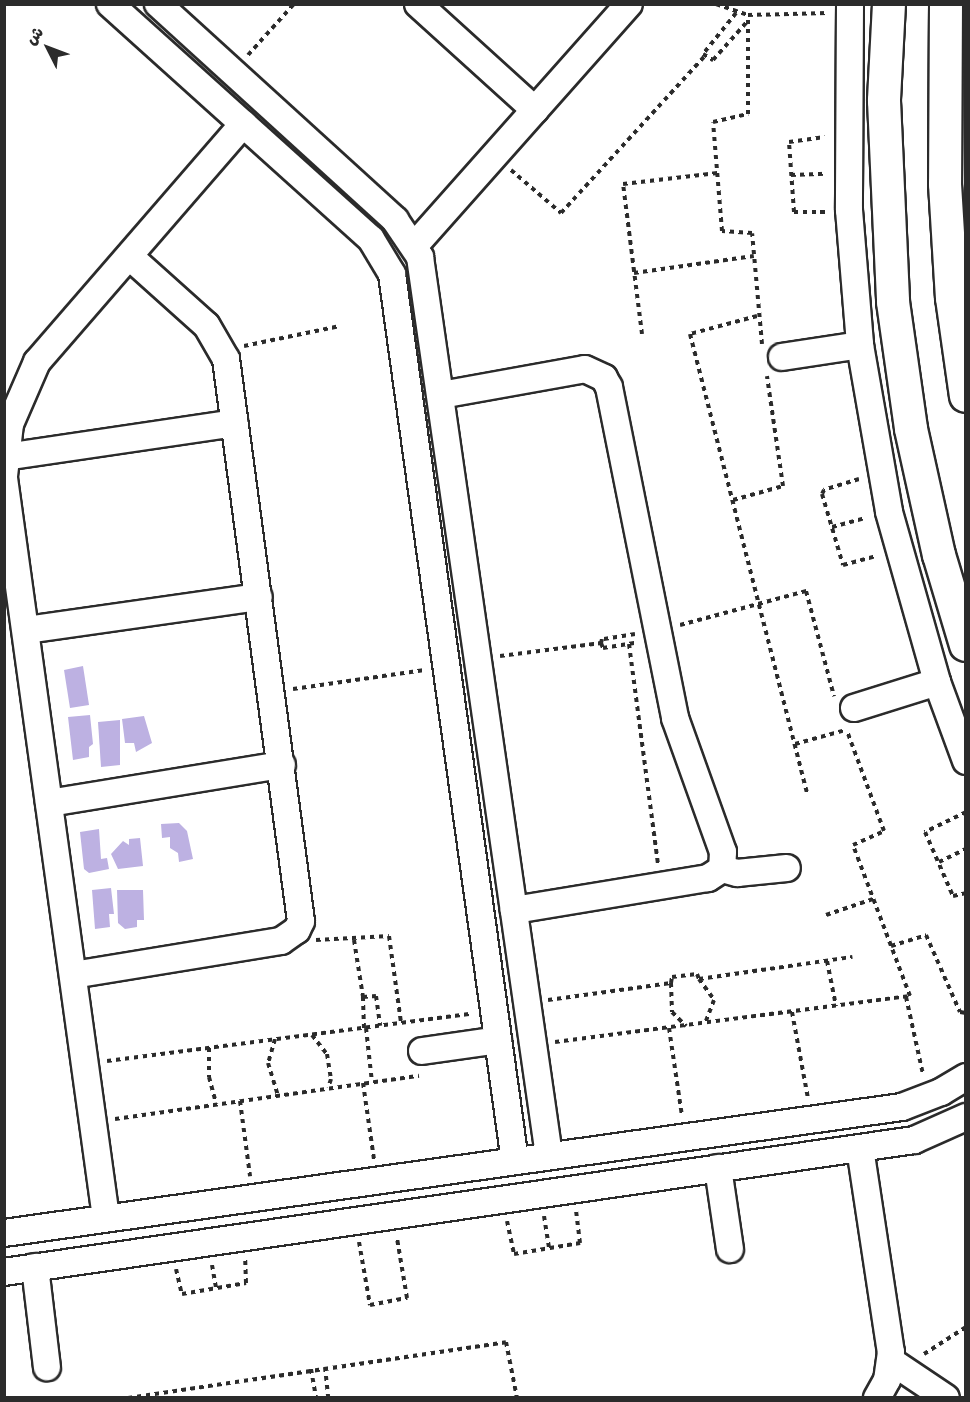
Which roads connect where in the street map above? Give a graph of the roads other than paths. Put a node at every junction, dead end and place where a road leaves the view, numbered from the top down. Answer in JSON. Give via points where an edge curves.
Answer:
{"nodes":[{"id":1,"x":110,"y":4,"type":"edge"},
{"id":2,"x":418,"y":4,"type":"edge"},
{"id":3,"x":629,"y":4,"type":"edge"},
{"id":4,"x":889,"y":4,"type":"edge"},
{"id":5,"x":946,"y":4,"type":"edge"},
{"id":6,"x":849,"y":8,"type":"edge"},
{"id":7,"x":167,"y":13,"type":"edge"},
{"id":8,"x":154,"y":44,"type":"junction"},
{"id":9,"x":535,"y":110,"type":"junction"},
{"id":10,"x":243,"y":124,"type":"junction"},
{"id":11,"x":415,"y":245,"type":"junction"},
{"id":12,"x":129,"y":256,"type":"junction"},
{"id":13,"x":860,"y":345,"type":"junction"},
{"id":14,"x":770,"y":359,"type":"road end"},
{"id":15,"x":441,"y":395,"type":"junction"},
{"id":16,"x":966,"y":396,"type":"edge"},
{"id":17,"x":235,"y":423,"type":"junction"},
{"id":18,"x":5,"y":457,"type":"edge"},
{"id":19,"x":451,"y":465,"type":"junction"},
{"id":20,"x":420,"y":469,"type":"junction"},
{"id":21,"x":4,"y":477,"type":"edge"},
{"id":22,"x":259,"y":597,"type":"junction"},
{"id":23,"x":26,"y":630,"type":"junction"},
{"id":24,"x":966,"y":645,"type":"edge"},
{"id":25,"x":937,"y":682,"type":"junction"},
{"id":26,"x":850,"y":719,"type":"road end"},
{"id":27,"x":966,"y":761,"type":"edge"},
{"id":28,"x":282,"y":765,"type":"junction"},
{"id":29,"x":49,"y":803,"type":"junction"},
{"id":30,"x":787,"y":868,"type":"dead end"},
{"id":31,"x":722,"y":869,"type":"junction"},
{"id":32,"x":514,"y":910,"type":"junction"},
{"id":33,"x":73,"y":975,"type":"junction"},
{"id":34,"x":498,"y":1040,"type":"junction"},
{"id":35,"x":427,"y":1063,"type":"road end"},
{"id":36,"x":966,"y":1077,"type":"edge"},
{"id":37,"x":966,"y":1117,"type":"edge"},
{"id":38,"x":689,"y":1136,"type":"junction"},
{"id":39,"x":860,"y":1148,"type":"junction"},
{"id":40,"x":549,"y":1156,"type":"junction"},
{"id":41,"x":515,"y":1161,"type":"junction"},
{"id":42,"x":708,"y":1170,"type":"junction"},
{"id":43,"x":106,"y":1218,"type":"junction"},
{"id":44,"x":4,"y":1233,"type":"edge"},
{"id":45,"x":730,"y":1249,"type":"dead end"},
{"id":46,"x":34,"y":1267,"type":"junction"},
{"id":47,"x":4,"y":1272,"type":"edge"},
{"id":48,"x":897,"y":1364,"type":"junction"},
{"id":49,"x":47,"y":1367,"type":"dead end"},
{"id":50,"x":877,"y":1398,"type":"edge"},
{"id":51,"x":946,"y":1398,"type":"edge"}],
"edges":[{"from":1,"to":8,"type":"street"},
{"from":2,"to":9,"type":"street"},
{"from":3,"to":9,"type":"street"},
{"from":4,"to":24,"type":"main road","via":[[885,135],[893,302],[911,429],[939,555]]},
{"from":5,"to":16,"type":"main road","via":[[945,184],[952,298]]},
{"from":6,"to":13,"type":"street","via":[[849,210]]},
{"from":7,"to":8,"type":"street"},
{"from":7,"to":11,"type":"street","via":[[395,219]]},
{"from":8,"to":10,"type":"street"},
{"from":9,"to":11,"type":"street"},
{"from":10,"to":12,"type":"street"},
{"from":10,"to":20,"type":"street","via":[[371,239],[386,261],[395,287]]},
{"from":11,"to":15,"type":"street","via":[[424,271]]},
{"from":12,"to":17,"type":"street","via":[[206,325],[223,350]]},
{"from":12,"to":18,"type":"street","via":[[37,363],[14,413]]},
{"from":13,"to":14,"type":"street"},
{"from":13,"to":25,"type":"street","via":[[880,473]]},
{"from":15,"to":19,"type":"street"},
{"from":15,"to":31,"type":"street","via":[[585,369],[604,378],[609,387],[675,718],[723,852]]},
{"from":17,"to":18,"type":"street"},
{"from":17,"to":22,"type":"street"},
{"from":18,"to":21,"type":"street"},
{"from":19,"to":20,"type":"street"},
{"from":19,"to":32,"type":"street"},
{"from":20,"to":34,"type":"street"},
{"from":21,"to":23,"type":"street"},
{"from":22,"to":23,"type":"street"},
{"from":22,"to":28,"type":"street"},
{"from":23,"to":29,"type":"street"},
{"from":25,"to":26,"type":"street"},
{"from":25,"to":27,"type":"street"},
{"from":28,"to":29,"type":"street"},
{"from":28,"to":33,"type":"street","via":[[301,911],[297,930],[281,941]]},
{"from":29,"to":33,"type":"street"},
{"from":30,"to":31,"type":"street","via":[[737,873]]},
{"from":31,"to":32,"type":"street","via":[[708,878]]},
{"from":32,"to":40,"type":"street"},
{"from":33,"to":43,"type":"street"},
{"from":34,"to":35,"type":"street"},
{"from":34,"to":41,"type":"street"},
{"from":36,"to":38,"type":"street","via":[[929,1098],[902,1107]]},
{"from":37,"to":39,"type":"street","via":[[925,1137]]},
{"from":38,"to":40,"type":"street"},
{"from":38,"to":42,"type":"street"},
{"from":39,"to":42,"type":"street"},
{"from":39,"to":48,"type":"street"},
{"from":40,"to":41,"type":"street"},
{"from":41,"to":43,"type":"street"},
{"from":42,"to":45,"type":"street"},
{"from":42,"to":46,"type":"street"},
{"from":43,"to":44,"type":"street"},
{"from":46,"to":47,"type":"street"},
{"from":46,"to":49,"type":"street"},
{"from":48,"to":50,"type":"street"},
{"from":48,"to":51,"type":"street"}]}
